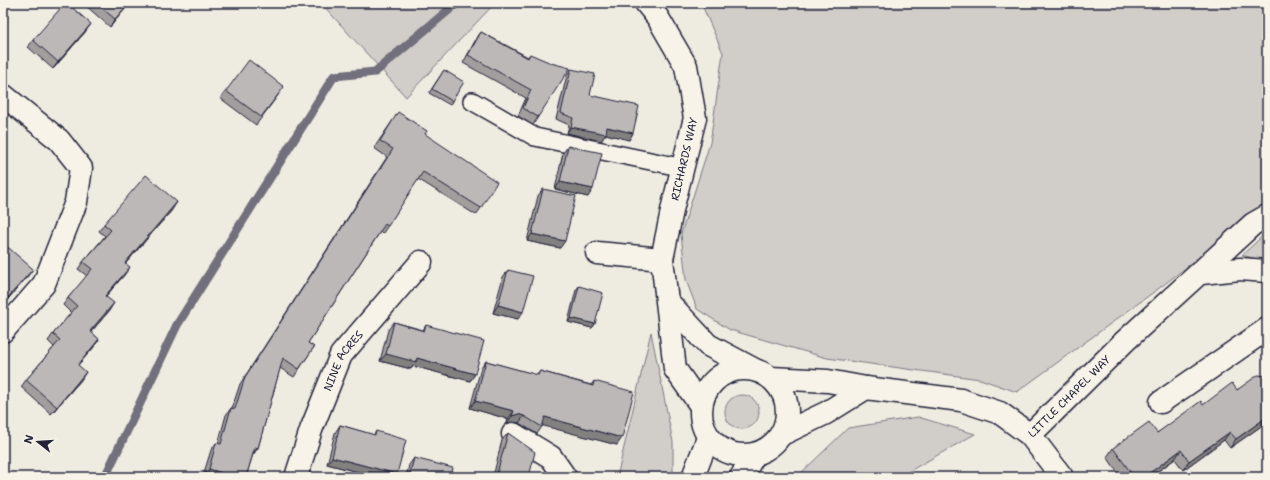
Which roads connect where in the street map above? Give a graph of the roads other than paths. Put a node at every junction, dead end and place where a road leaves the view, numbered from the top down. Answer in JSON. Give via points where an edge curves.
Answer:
{"nodes":[{"id":1,"x":646,"y":3,"type":"edge"},
{"id":2,"x":3,"y":95,"type":"edge"},
{"id":3,"x":472,"y":101,"type":"dead end"},
{"id":4,"x":684,"y":168,"type":"junction"},
{"id":5,"x":1267,"y":216,"type":"edge"},
{"id":6,"x":597,"y":253,"type":"dead end"},
{"id":7,"x":662,"y":259,"type":"junction"},
{"id":8,"x":421,"y":262,"type":"dead end"},
{"id":9,"x":1267,"y":271,"type":"edge"},
{"id":10,"x":1201,"y":273,"type":"junction"},
{"id":11,"x":669,"y":303,"type":"junction"},
{"id":12,"x":1267,"y":329,"type":"edge"},
{"id":13,"x":3,"y":331,"type":"edge"},
{"id":14,"x":764,"y":375,"type":"junction"},
{"id":15,"x":866,"y":388,"type":"junction"},
{"id":16,"x":1162,"y":402,"type":"dead end"},
{"id":17,"x":700,"y":406,"type":"junction"},
{"id":18,"x":513,"y":434,"type":"dead end"},
{"id":19,"x":782,"y":434,"type":"junction"},
{"id":20,"x":1030,"y":435,"type":"junction"},
{"id":21,"x":708,"y":438,"type":"junction"},
{"id":22,"x":756,"y":454,"type":"junction"},
{"id":23,"x":296,"y":477,"type":"edge"},
{"id":24,"x":565,"y":477,"type":"edge"},
{"id":25,"x":693,"y":477,"type":"edge"},
{"id":26,"x":741,"y":477,"type":"edge"},
{"id":27,"x":1062,"y":477,"type":"edge"}],
"edges":[{"from":1,"to":4,"type":"street","name":"RICHARDS WAY","via":[[658,18],[686,66],[696,118]]},
{"from":2,"to":13,"type":"street","via":[[59,140],[81,168],[76,202],[44,284]]},
{"from":3,"to":4,"type":"lane","via":[[535,137]]},
{"from":4,"to":7,"type":"street","name":"RICHARDS WAY"},
{"from":5,"to":10,"type":"street","name":"LITTLE CHAPEL WAY","via":[[1253,224]]},
{"from":6,"to":7,"type":"street"},
{"from":7,"to":11,"type":"street","name":"RICHARDS WAY"},
{"from":8,"to":23,"type":"street","name":"NINE ACRES","via":[[341,355],[311,430]]},
{"from":9,"to":10,"type":"street","via":[[1240,269]]},
{"from":10,"to":20,"type":"street","name":"LITTLE CHAPEL WAY","via":[[1125,341]]},
{"from":11,"to":14,"type":"street","via":[[708,345]]},
{"from":11,"to":17,"type":"street","name":"RICHARDS WAY","via":[[676,369]]},
{"from":12,"to":16,"type":"street"},
{"from":14,"to":15,"type":"street","name":"LITTLE CHAPEL WAY","via":[[828,381]]},
{"from":14,"to":17,"type":"street","via":[[743,369],[728,372],[715,379],[706,391]]},
{"from":14,"to":19,"type":"street","via":[[783,393],[787,420]]},
{"from":15,"to":19,"type":"street","via":[[826,413]]},
{"from":15,"to":20,"type":"street","name":"LITTLE CHAPEL WAY","via":[[961,400],[1000,413]]},
{"from":17,"to":21,"type":"street","via":[[702,424]]},
{"from":18,"to":24,"type":"street","via":[[551,456]]},
{"from":19,"to":22,"type":"street","via":[[769,448]]},
{"from":20,"to":27,"type":"street"},
{"from":21,"to":22,"type":"street","via":[[721,450],[736,456]]},
{"from":21,"to":25,"type":"street"},
{"from":22,"to":26,"type":"street"}]}
